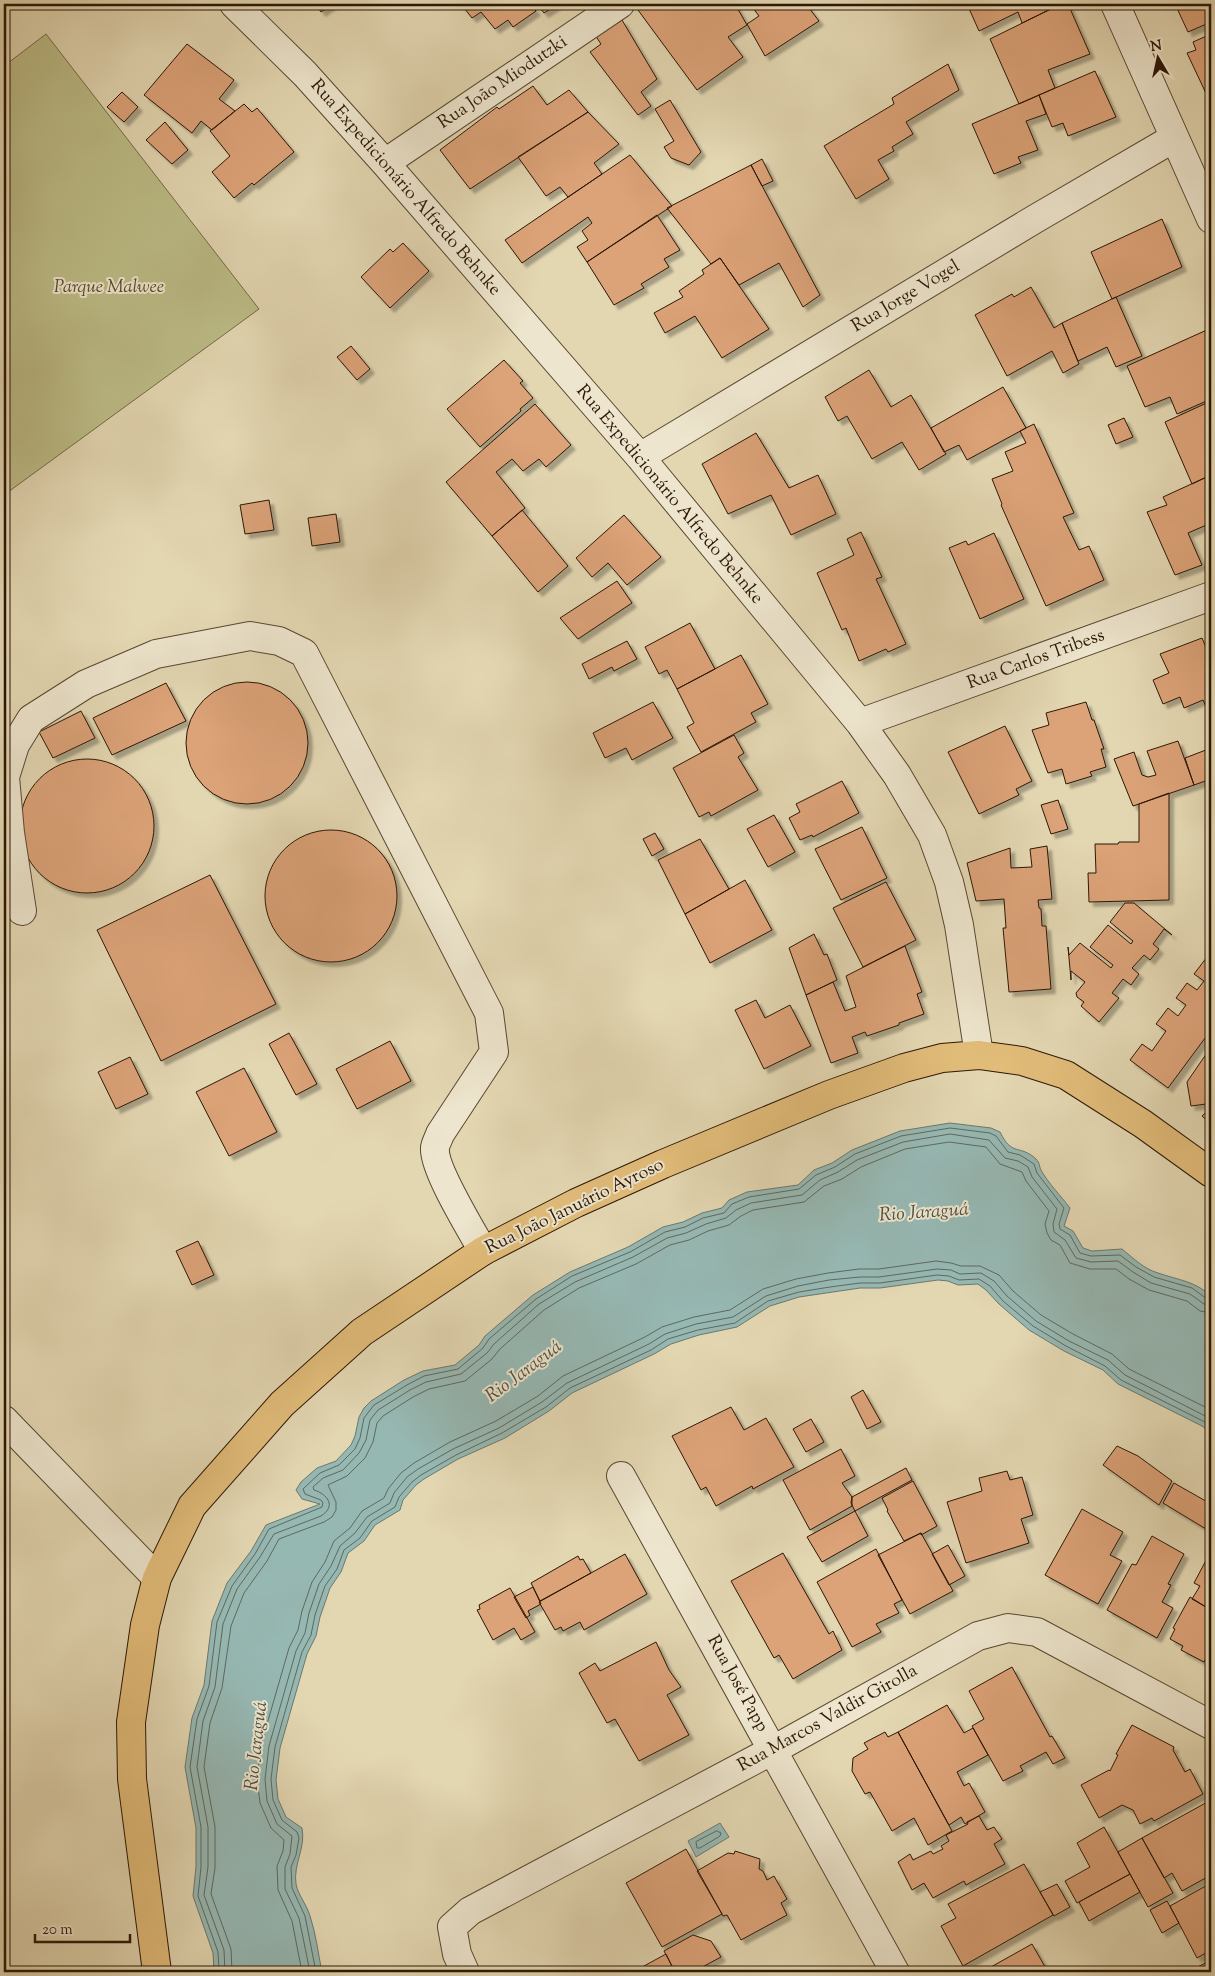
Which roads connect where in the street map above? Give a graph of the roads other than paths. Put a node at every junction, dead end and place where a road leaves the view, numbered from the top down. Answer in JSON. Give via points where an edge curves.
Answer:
{"nodes":[{"id":1,"x":234,"y":4,"type":"edge"},
{"id":2,"x":620,"y":4,"type":"edge"},
{"id":3,"x":1115,"y":4,"type":"edge"},
{"id":4,"x":1174,"y":138,"type":"junction"},
{"id":5,"x":385,"y":163,"type":"junction"},
{"id":6,"x":1211,"y":219,"type":"edge"},
{"id":7,"x":640,"y":457,"type":"junction"},
{"id":8,"x":1211,"y":596,"type":"edge"},
{"id":9,"x":860,"y":723,"type":"junction"},
{"id":10,"x":22,"y":911,"type":"dead end"},
{"id":11,"x":979,"y":1055,"type":"junction"},
{"id":12,"x":1211,"y":1173,"type":"edge"},
{"id":13,"x":483,"y":1251,"type":"junction"},
{"id":14,"x":4,"y":1420,"type":"edge"},
{"id":15,"x":621,"y":1476,"type":"dead end"},
{"id":16,"x":157,"y":1578,"type":"junction"},
{"id":17,"x":1211,"y":1725,"type":"edge"},
{"id":18,"x":773,"y":1750,"type":"junction"},
{"id":19,"x":157,"y":1972,"type":"edge"},
{"id":20,"x":465,"y":1972,"type":"edge"},
{"id":21,"x":895,"y":1972,"type":"edge"}],
"edges":[{"from":1,"to":5,"type":"street","name":"Rua Expedicionário Alfredo Behnke","via":[[305,74]]},
{"from":2,"to":5,"type":"street","name":"Rua João Miodutzki"},
{"from":3,"to":4,"type":"street"},
{"from":4,"to":6,"type":"street"},
{"from":4,"to":7,"type":"street","name":"Rua Jorge Vogel"},
{"from":5,"to":7,"type":"street","name":"Rua Expedicionário Alfredo Behnke"},
{"from":7,"to":9,"type":"street","name":"Rua Expedicionário Alfredo Behnke"},
{"from":8,"to":9,"type":"street","name":"Rua Carlos Tribess"},
{"from":9,"to":11,"type":"street","name":"Rua Expedicionário Alfredo Behnke","via":[[897,775],[932,835],[949,882],[959,925]]},
{"from":10,"to":13,"type":"street","via":[[5,777],[15,745],[31,720],[86,684],[156,654],[250,636],[278,641],[304,653],[488,1013],[494,1052],[440,1134],[435,1148],[438,1164],[450,1190]]},
{"from":11,"to":12,"type":"main road","name":"Rua João Januário Ayroso","via":[[1022,1061],[1066,1075],[1143,1124]]},
{"from":11,"to":13,"type":"main road","name":"Rua João Januário Ayroso","via":[[942,1058],[904,1068],[829,1095],[576,1203]]},
{"from":13,"to":16,"type":"main road","name":"Rua João Januário Ayroso","via":[[362,1332],[282,1404],[192,1506]]},
{"from":14,"to":16,"type":"street"},
{"from":15,"to":18,"type":"street","name":"Rua José Papp"},
{"from":16,"to":19,"type":"main road","name":"Rua João Januário Ayroso","via":[[145,1625],[131,1722],[132,1779]]},
{"from":17,"to":18,"type":"street","name":"Rua Marcos Valdir Girolla","via":[[1037,1632],[1008,1628],[978,1636]]},
{"from":18,"to":20,"type":"street","name":"Rua Marcos Valdir Girolla","via":[[470,1911],[452,1926],[457,1954]]},
{"from":18,"to":21,"type":"street","name":"Rua José Papp"}]}
